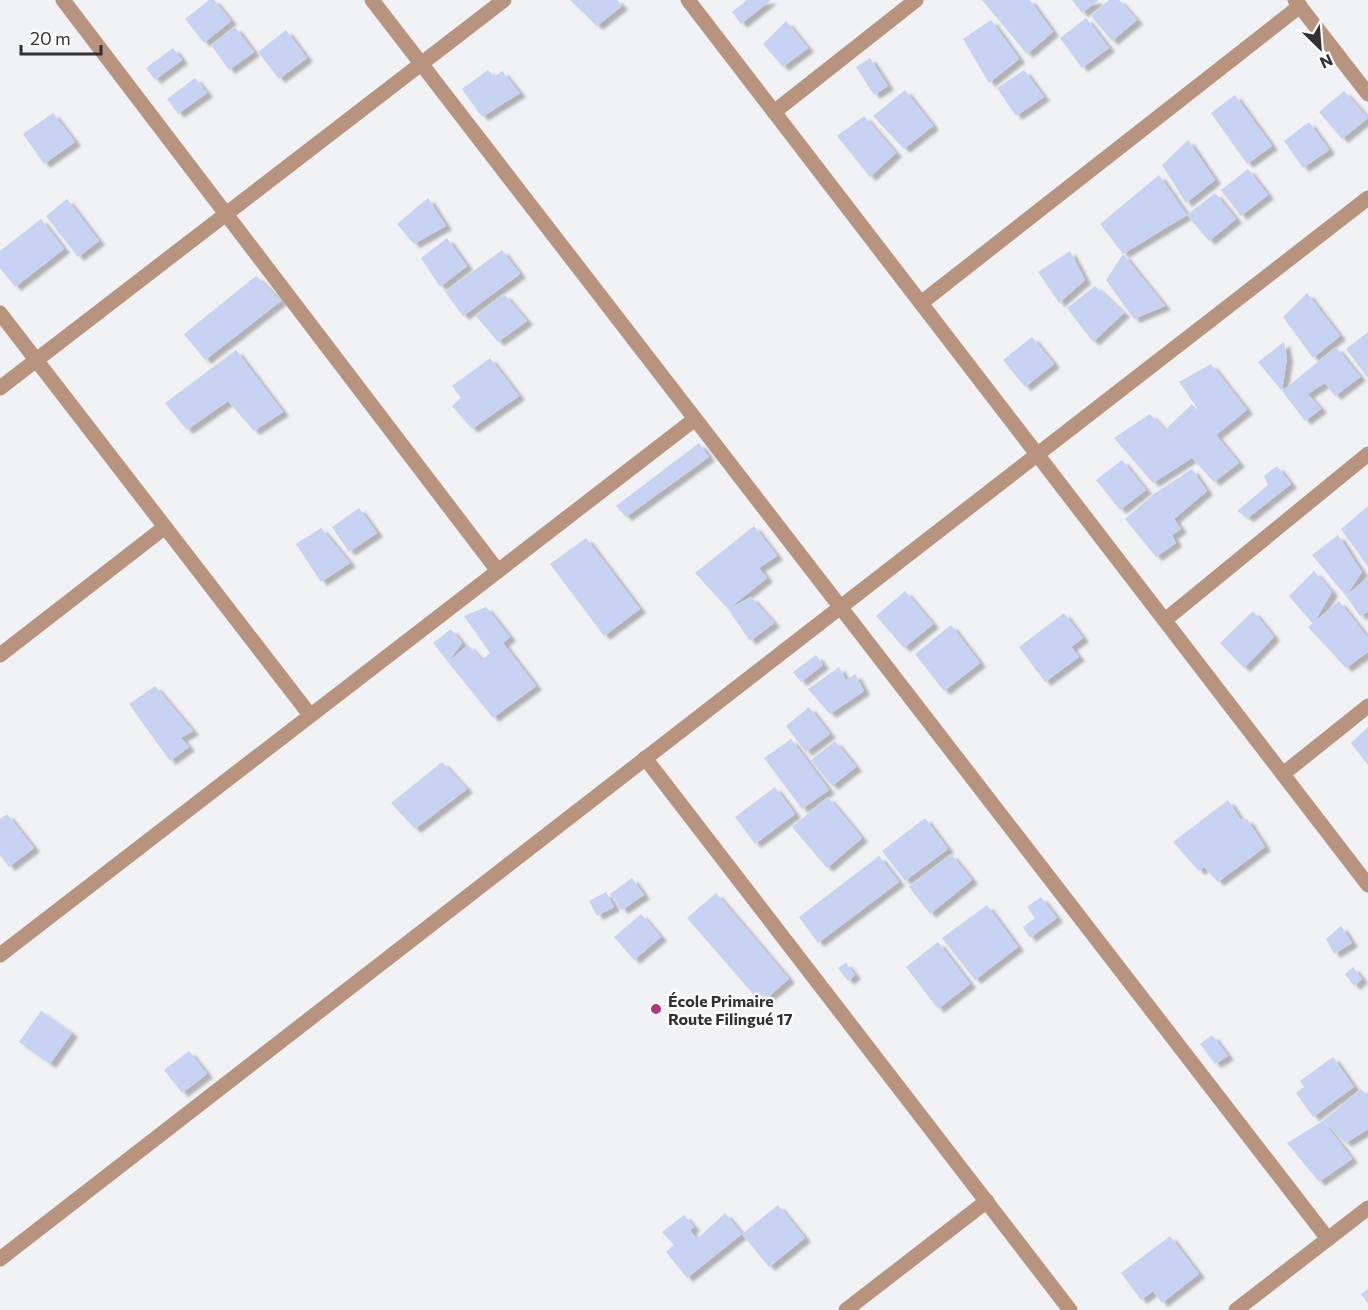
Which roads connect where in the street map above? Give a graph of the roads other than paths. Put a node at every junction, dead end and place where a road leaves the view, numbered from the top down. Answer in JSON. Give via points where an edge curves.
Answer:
{"nodes":[{"id":1,"x":63,"y":0,"type":"edge"},
{"id":2,"x":372,"y":0,"type":"edge"},
{"id":3,"x":504,"y":0,"type":"edge"},
{"id":4,"x":688,"y":0,"type":"edge"},
{"id":5,"x":916,"y":0,"type":"edge"},
{"id":6,"x":1298,"y":3,"type":"edge"},
{"id":7,"x":421,"y":64,"type":"junction"},
{"id":8,"x":1368,"y":94,"type":"edge"},
{"id":9,"x":774,"y":112,"type":"junction"},
{"id":10,"x":1368,"y":198,"type":"edge"},
{"id":11,"x":226,"y":214,"type":"junction"},
{"id":12,"x":921,"y":303,"type":"junction"},
{"id":13,"x":0,"y":313,"type":"edge"},
{"id":14,"x":36,"y":360,"type":"junction"},
{"id":15,"x":0,"y":388,"type":"edge"},
{"id":16,"x":695,"y":419,"type":"junction"},
{"id":17,"x":1038,"y":454,"type":"junction"},
{"id":18,"x":1368,"y":454,"type":"edge"},
{"id":19,"x":165,"y":527,"type":"junction"},
{"id":20,"x":498,"y":571,"type":"junction"},
{"id":21,"x":840,"y":607,"type":"junction"},
{"id":22,"x":1165,"y":620,"type":"junction"},
{"id":23,"x":0,"y":655,"type":"edge"},
{"id":24,"x":1368,"y":706,"type":"edge"},
{"id":25,"x":310,"y":715,"type":"junction"},
{"id":26,"x":645,"y":758,"type":"junction"},
{"id":27,"x":1283,"y":774,"type":"junction"},
{"id":28,"x":1368,"y":885,"type":"edge"},
{"id":29,"x":0,"y":955,"type":"edge"},
{"id":30,"x":987,"y":1202,"type":"junction"},
{"id":31,"x":1368,"y":1208,"type":"edge"},
{"id":32,"x":1328,"y":1239,"type":"junction"},
{"id":33,"x":0,"y":1259,"type":"edge"},
{"id":34,"x":846,"y":1310,"type":"edge"},
{"id":35,"x":1070,"y":1310,"type":"edge"},
{"id":36,"x":1236,"y":1310,"type":"edge"}],
"edges":[{"from":1,"to":11,"type":"street"},
{"from":2,"to":7,"type":"street"},
{"from":3,"to":7,"type":"street"},
{"from":4,"to":9,"type":"street"},
{"from":5,"to":9,"type":"street"},
{"from":6,"to":8,"type":"street"},
{"from":6,"to":12,"type":"street"},
{"from":7,"to":11,"type":"street"},
{"from":7,"to":16,"type":"street"},
{"from":9,"to":12,"type":"street"},
{"from":10,"to":17,"type":"street"},
{"from":11,"to":14,"type":"street"},
{"from":11,"to":20,"type":"street"},
{"from":12,"to":17,"type":"street"},
{"from":13,"to":14,"type":"street"},
{"from":14,"to":15,"type":"street"},
{"from":14,"to":19,"type":"street"},
{"from":16,"to":20,"type":"street"},
{"from":16,"to":21,"type":"street"},
{"from":17,"to":21,"type":"street"},
{"from":17,"to":22,"type":"street"},
{"from":18,"to":22,"type":"street"},
{"from":19,"to":23,"type":"street"},
{"from":19,"to":25,"type":"street"},
{"from":20,"to":25,"type":"street"},
{"from":21,"to":26,"type":"street"},
{"from":21,"to":32,"type":"street"},
{"from":22,"to":27,"type":"street"},
{"from":24,"to":27,"type":"street"},
{"from":25,"to":29,"type":"street"},
{"from":26,"to":30,"type":"street"},
{"from":26,"to":33,"type":"street"},
{"from":27,"to":28,"type":"street"},
{"from":30,"to":34,"type":"street"},
{"from":30,"to":35,"type":"street"},
{"from":31,"to":32,"type":"street"},
{"from":32,"to":36,"type":"street"}]}
